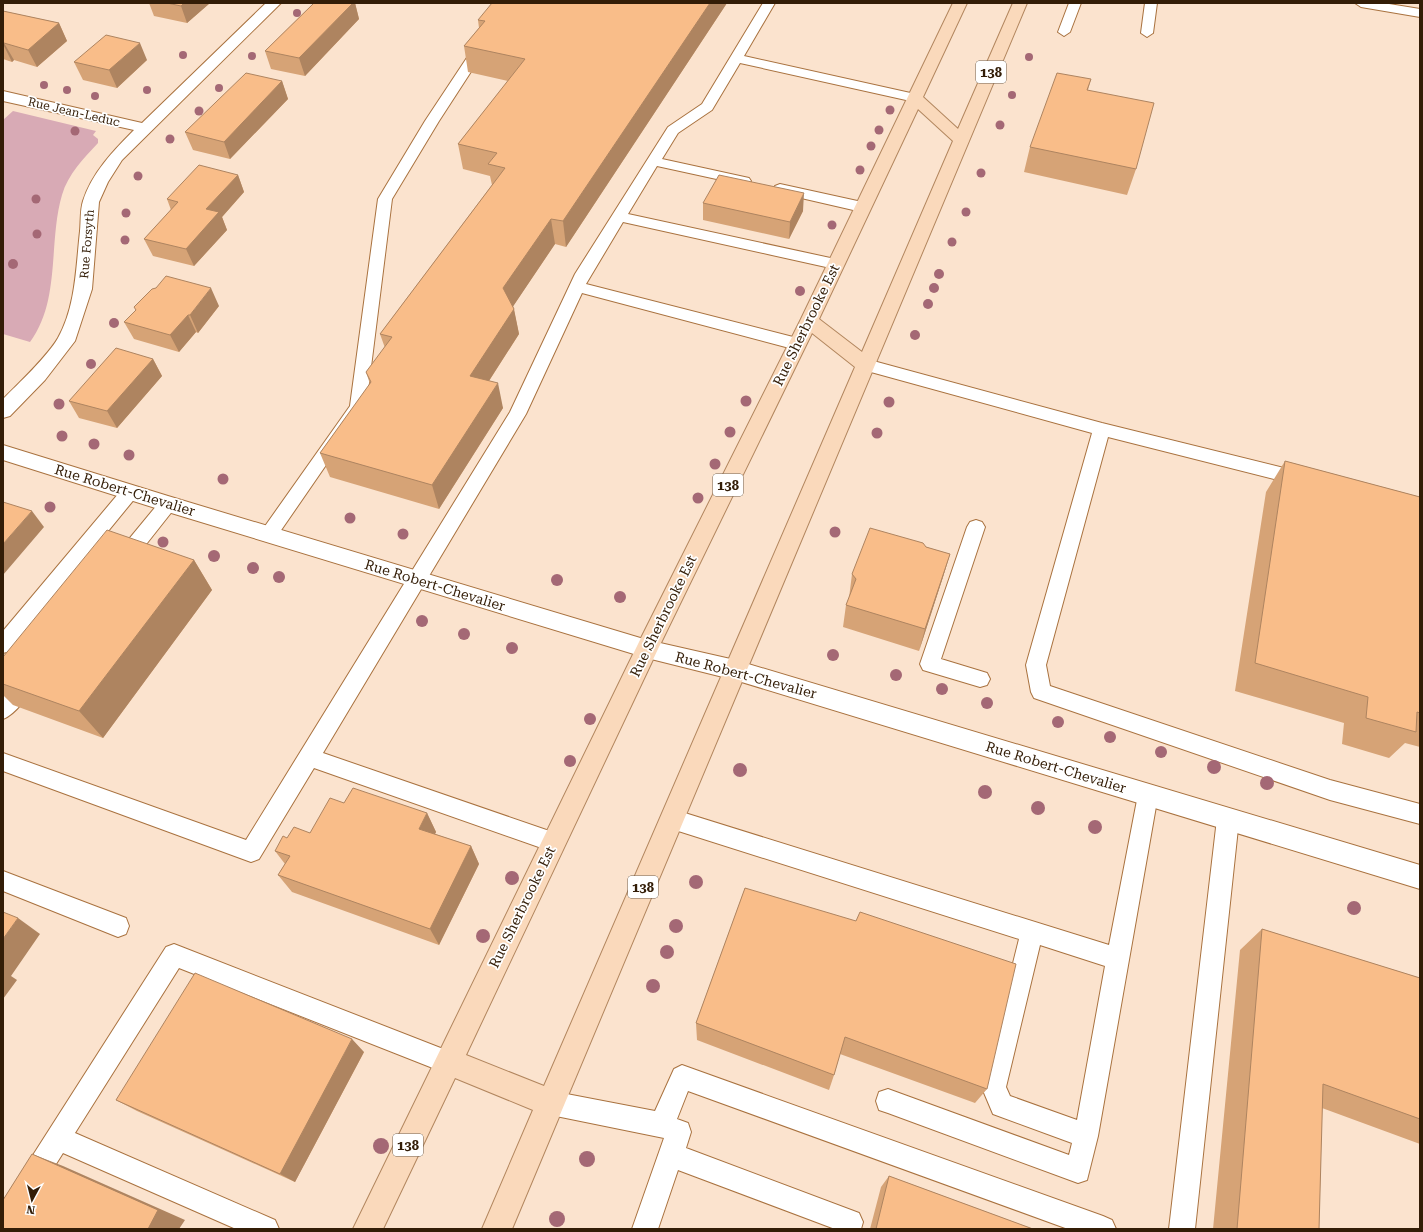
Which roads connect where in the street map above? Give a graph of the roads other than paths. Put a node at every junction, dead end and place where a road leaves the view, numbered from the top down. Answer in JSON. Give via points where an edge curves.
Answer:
{"nodes":[{"id":1,"x":274,"y":3,"type":"edge"},
{"id":2,"x":769,"y":3,"type":"edge"},
{"id":3,"x":960,"y":3,"type":"edge"},
{"id":4,"x":1020,"y":3,"type":"edge"},
{"id":5,"x":1075,"y":3,"type":"edge"},
{"id":6,"x":1151,"y":3,"type":"edge"},
{"id":7,"x":1361,"y":3,"type":"edge"},
{"id":8,"x":1420,"y":13,"type":"edge"},
{"id":9,"x":1064,"y":32,"type":"dead end"},
{"id":10,"x":1146,"y":33,"type":"dead end"},
{"id":11,"x":481,"y":47,"type":"edge"},
{"id":12,"x":736,"y":58,"type":"junction"},
{"id":13,"x":3,"y":96,"type":"edge"},
{"id":14,"x":915,"y":98,"type":"junction"},
{"id":15,"x":145,"y":128,"type":"junction"},
{"id":16,"x":961,"y":140,"type":"junction"},
{"id":17,"x":653,"y":161,"type":"junction"},
{"id":18,"x":754,"y":184,"type":"edge"},
{"id":19,"x":769,"y":187,"type":"edge"},
{"id":20,"x":862,"y":207,"type":"junction"},
{"id":21,"x":619,"y":217,"type":"junction"},
{"id":22,"x":835,"y":264,"type":"junction"},
{"id":23,"x":578,"y":287,"type":"junction"},
{"id":24,"x":809,"y":321,"type":"junction"},
{"id":25,"x":797,"y":344,"type":"junction"},
{"id":26,"x":866,"y":366,"type":"junction"},
{"id":27,"x":3,"y":411,"type":"edge"},
{"id":28,"x":1102,"y":429,"type":"junction"},
{"id":29,"x":3,"y":452,"type":"edge"},
{"id":30,"x":1319,"y":484,"type":"edge"},
{"id":31,"x":130,"y":492,"type":"junction"},
{"id":32,"x":168,"y":504,"type":"junction"},
{"id":33,"x":976,"y":527,"type":"dead end"},
{"id":34,"x":269,"y":534,"type":"junction"},
{"id":35,"x":113,"y":572,"type":"edge"},
{"id":36,"x":418,"y":580,"type":"junction"},
{"id":37,"x":3,"y":645,"type":"edge"},
{"id":38,"x":647,"y":649,"type":"junction"},
{"id":39,"x":38,"y":666,"type":"edge"},
{"id":40,"x":735,"y":670,"type":"junction"},
{"id":41,"x":980,"y":679,"type":"dead end"},
{"id":42,"x":3,"y":710,"type":"edge"},
{"id":43,"x":308,"y":757,"type":"junction"},
{"id":44,"x":3,"y":762,"type":"edge"},
{"id":45,"x":1148,"y":795,"type":"junction"},
{"id":46,"x":1420,"y":814,"type":"edge"},
{"id":47,"x":672,"y":819,"type":"junction"},
{"id":48,"x":1228,"y":819,"type":"junction"},
{"id":49,"x":553,"y":842,"type":"junction"},
{"id":50,"x":1420,"y":877,"type":"edge"},
{"id":51,"x":3,"y":880,"type":"edge"},
{"id":52,"x":118,"y":926,"type":"dead end"},
{"id":53,"x":1032,"y":931,"type":"junction"},
{"id":54,"x":1118,"y":959,"type":"junction"},
{"id":55,"x":448,"y":1062,"type":"junction"},
{"id":56,"x":888,"y":1100,"type":"dead end"},
{"id":57,"x":551,"y":1103,"type":"junction"},
{"id":58,"x":662,"y":1126,"type":"junction"},
{"id":59,"x":1086,"y":1136,"type":"junction"},
{"id":60,"x":58,"y":1138,"type":"junction"},
{"id":61,"x":671,"y":1156,"type":"junction"},
{"id":62,"x":3,"y":1225,"type":"edge"},
{"id":63,"x":266,"y":1229,"type":"edge"},
{"id":64,"x":368,"y":1229,"type":"edge"},
{"id":65,"x":497,"y":1229,"type":"edge"},
{"id":66,"x":645,"y":1229,"type":"edge"},
{"id":67,"x":848,"y":1229,"type":"edge"},
{"id":68,"x":1103,"y":1229,"type":"edge"},
{"id":69,"x":1182,"y":1229,"type":"edge"}],
"edges":[{"from":1,"to":15,"type":"street","name":"Rue Forsyth"},
{"from":2,"to":12,"type":"lane"},
{"from":3,"to":14,"type":"main road","name":"Rue Sherbrooke Est","number":"138"},
{"from":4,"to":16,"type":"main road","number":"138"},
{"from":5,"to":9,"type":"lane"},
{"from":6,"to":10,"type":"lane"},
{"from":7,"to":8,"type":"lane"},
{"from":11,"to":34,"type":"lane","via":[[385,199],[358,407]]},
{"from":12,"to":14,"type":"lane"},
{"from":12,"to":17,"type":"lane","via":[[707,107],[673,130]]},
{"from":13,"to":15,"type":"street","name":"Rue Jean-Leduc"},
{"from":14,"to":16,"type":"main road"},
{"from":14,"to":20,"type":"main road","name":"Rue Sherbrooke Est","number":"138"},
{"from":15,"to":27,"type":"street","name":"Rue Forsyth","via":[[116,157],[91,202],[83,289],[80,305],[66,341]]},
{"from":16,"to":26,"type":"main road","number":"138"},
{"from":17,"to":18,"type":"lane"},
{"from":17,"to":21,"type":"lane"},
{"from":19,"to":20,"type":"lane"},
{"from":20,"to":22,"type":"main road","name":"Rue Sherbrooke Est","number":"138"},
{"from":21,"to":22,"type":"lane"},
{"from":21,"to":23,"type":"lane","via":[[583,274]]},
{"from":22,"to":24,"type":"main road","name":"Rue Sherbrooke Est","number":"138"},
{"from":23,"to":25,"type":"lane"},
{"from":23,"to":36,"type":"lane","via":[[518,414]]},
{"from":24,"to":25,"type":"main road","name":"Rue Sherbrooke Est","number":"138"},
{"from":24,"to":26,"type":"main road"},
{"from":25,"to":38,"type":"main road","name":"Rue Sherbrooke Est","number":"138"},
{"from":26,"to":28,"type":"lane"},
{"from":26,"to":40,"type":"main road","number":"138"},
{"from":28,"to":30,"type":"lane"},
{"from":28,"to":46,"type":"lane","via":[[1036,665],[1041,692],[1330,790]]},
{"from":29,"to":31,"type":"street","name":"Rue Robert-Chevalier"},
{"from":31,"to":32,"type":"street","name":"Rue Robert-Chevalier"},
{"from":31,"to":37,"type":"lane"},
{"from":32,"to":34,"type":"street","name":"Rue Robert-Chevalier"},
{"from":32,"to":35,"type":"lane"},
{"from":33,"to":41,"type":"lane","via":[[930,664]]},
{"from":34,"to":36,"type":"street","name":"Rue Robert-Chevalier"},
{"from":36,"to":38,"type":"street","name":"Rue Robert-Chevalier"},
{"from":36,"to":43,"type":"lane"},
{"from":38,"to":40,"type":"street","name":"Rue Robert-Chevalier"},
{"from":38,"to":49,"type":"main road","name":"Rue Sherbrooke Est","number":"138"},
{"from":39,"to":42,"type":"lane"},
{"from":40,"to":45,"type":"street","name":"Rue Robert-Chevalier"},
{"from":40,"to":47,"type":"main road","number":"138"},
{"from":43,"to":44,"type":"lane","via":[[251,852]]},
{"from":43,"to":49,"type":"lane"},
{"from":45,"to":48,"type":"street","name":"Rue Robert-Chevalier"},
{"from":45,"to":54,"type":"lane"},
{"from":47,"to":53,"type":"lane"},
{"from":47,"to":57,"type":"main road","number":"138"},
{"from":48,"to":50,"type":"street","name":"Rue Robert-Chevalier"},
{"from":48,"to":69,"type":"lane"},
{"from":49,"to":55,"type":"main road","name":"Rue Sherbrooke Est","number":"138"},
{"from":51,"to":52,"type":"lane"},
{"from":53,"to":54,"type":"lane"},
{"from":53,"to":59,"type":"lane","via":[[994,1088],[1002,1105]]},
{"from":54,"to":59,"type":"lane"},
{"from":55,"to":57,"type":"main road"},
{"from":55,"to":60,"type":"lane","via":[[174,955]]},
{"from":55,"to":64,"type":"main road","name":"Rue Sherbrooke Est","number":"138"},
{"from":56,"to":59,"type":"lane","via":[[1078,1171]]},
{"from":57,"to":58,"type":"lane"},
{"from":57,"to":65,"type":"main road","number":"138"},
{"from":58,"to":61,"type":"lane","via":[[679,1132]]},
{"from":58,"to":68,"type":"lane","via":[[682,1077]]},
{"from":60,"to":62,"type":"lane"},
{"from":60,"to":63,"type":"lane"},
{"from":61,"to":66,"type":"lane"},
{"from":61,"to":67,"type":"lane","via":[[850,1222]]}]}
